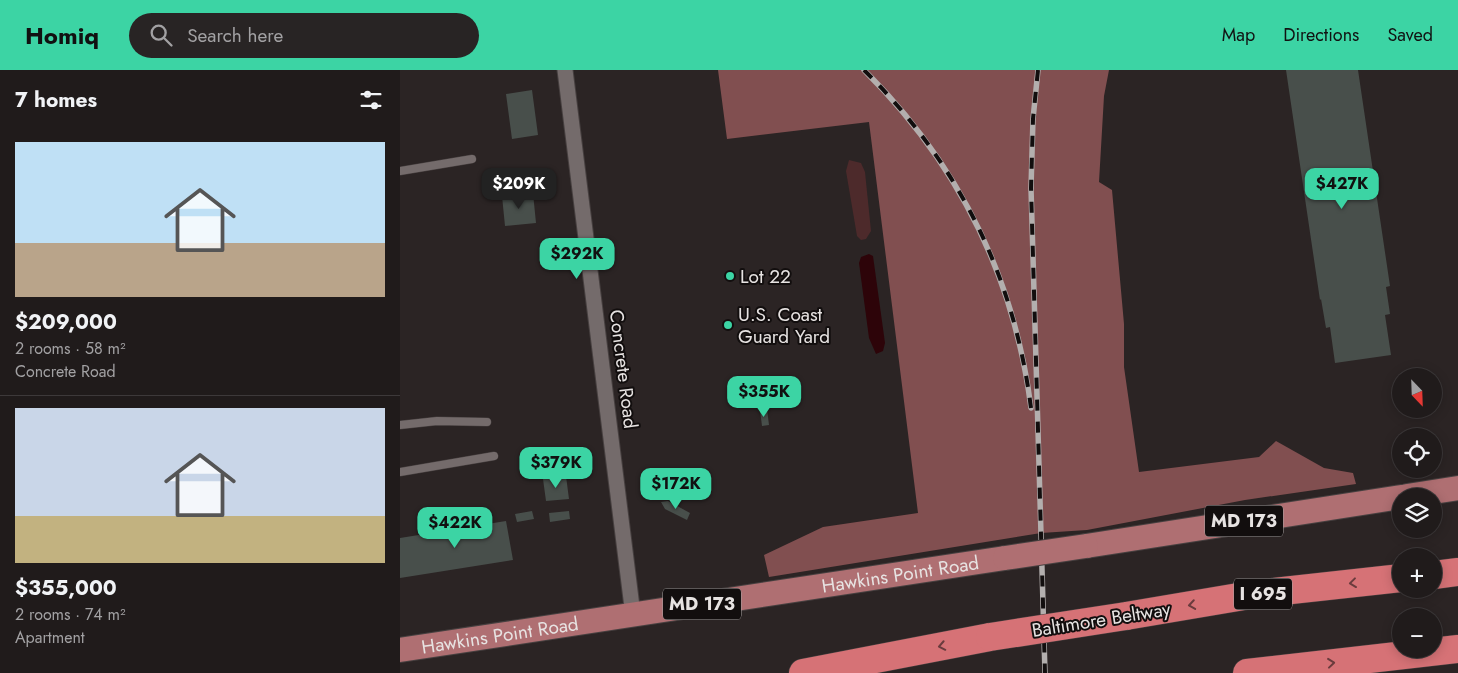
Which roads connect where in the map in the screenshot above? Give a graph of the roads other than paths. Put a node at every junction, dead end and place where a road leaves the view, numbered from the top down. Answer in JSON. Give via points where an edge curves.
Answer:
{"nodes":[{"id":1,"x":565,"y":70,"type":"edge"},
{"id":2,"x":472,"y":159,"type":"dead end"},
{"id":3,"x":400,"y":171,"type":"edge"},
{"id":4,"x":487,"y":422,"type":"dead end"},
{"id":5,"x":400,"y":425,"type":"edge"},
{"id":6,"x":494,"y":456,"type":"dead end"},
{"id":7,"x":400,"y":472,"type":"edge"},
{"id":8,"x":1458,"y":488,"type":"edge"},
{"id":9,"x":1442,"y":490,"type":"edge"},
{"id":10,"x":1392,"y":498,"type":"edge"},
{"id":11,"x":1458,"y":572,"type":"edge"},
{"id":12,"x":1442,"y":574,"type":"edge"},
{"id":13,"x":1392,"y":579,"type":"edge"},
{"id":14,"x":633,"y":615,"type":"junction"},
{"id":15,"x":1458,"y":649,"type":"edge"},
{"id":16,"x":400,"y":650,"type":"edge"},
{"id":17,"x":804,"y":673,"type":"edge"},
{"id":18,"x":1247,"y":673,"type":"edge"}],
"edges":[{"from":1,"to":14,"type":"street","name":"Concrete Road"},
{"from":2,"to":3,"type":"lane"},
{"from":4,"to":5,"type":"lane","via":[[437,421]]},
{"from":6,"to":7,"type":"lane"},
{"from":8,"to":9,"type":"main road"},
{"from":10,"to":14,"type":"main road","name":"Hawkins Point Road","number":"MD 173","bridge":true},
{"from":11,"to":12,"type":"highway"},
{"from":13,"to":17,"type":"highway","name":"Baltimore Beltway","number":"I 695","one_way":true,"bridge":true,"via":[[1256,594],[990,637]]},
{"from":14,"to":16,"type":"main road","name":"Hawkins Point Road","number":"MD 173"},
{"from":18,"to":15,"type":"highway","one_way":true}]}
